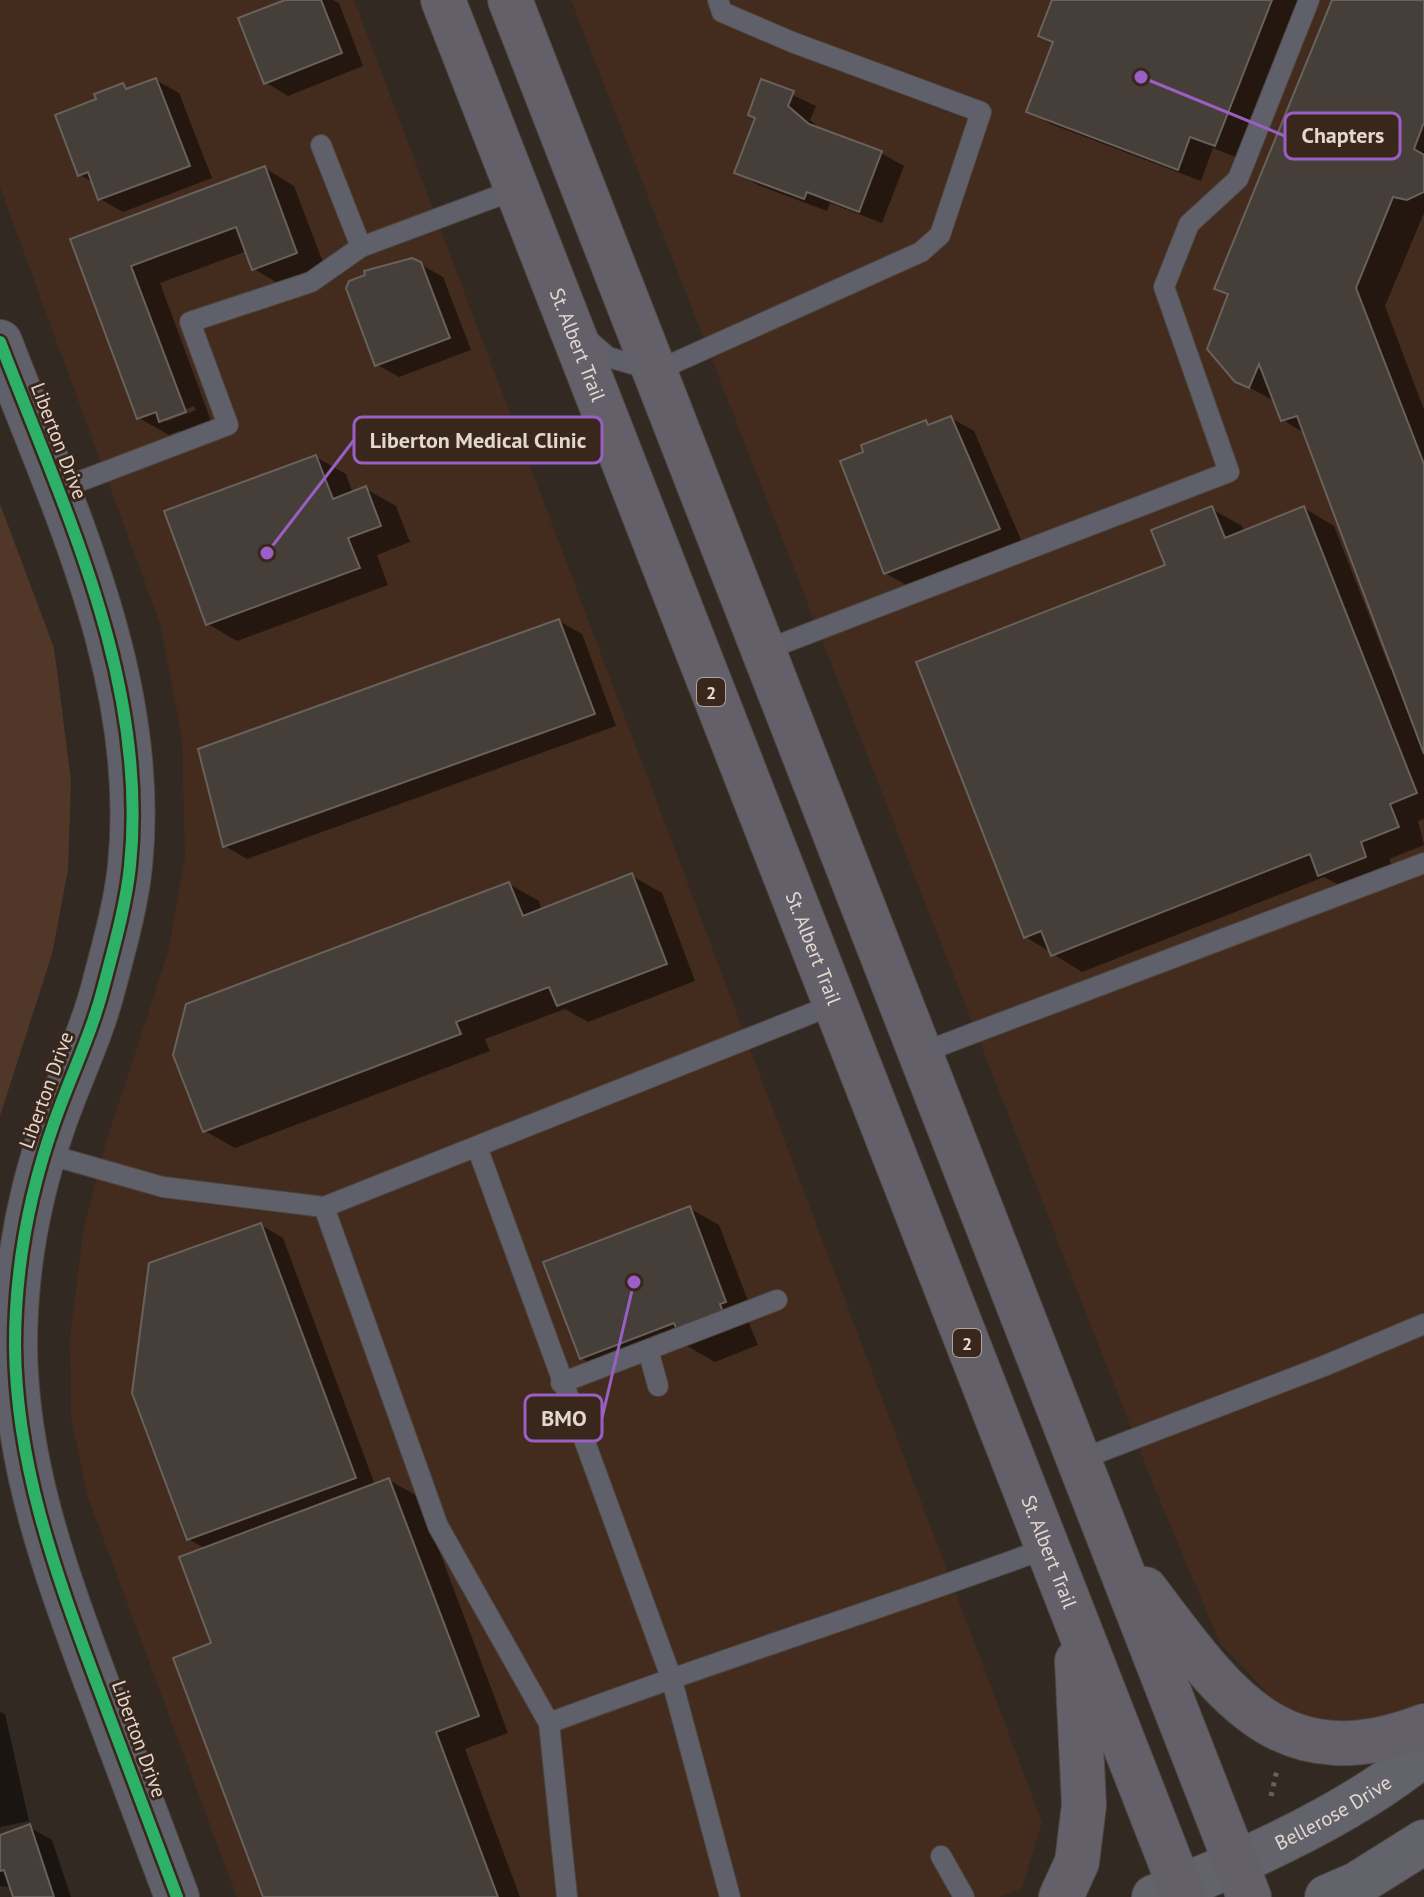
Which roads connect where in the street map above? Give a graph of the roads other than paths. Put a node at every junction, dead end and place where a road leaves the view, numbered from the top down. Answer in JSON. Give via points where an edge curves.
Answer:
{"nodes":[{"id":1,"x":443,"y":0,"type":"edge"},
{"id":2,"x":510,"y":0,"type":"edge"},
{"id":3,"x":718,"y":0,"type":"edge"},
{"id":4,"x":1309,"y":0,"type":"edge"},
{"id":5,"x":321,"y":145,"type":"dead end"},
{"id":6,"x":517,"y":189,"type":"junction"},
{"id":7,"x":361,"y":247,"type":"junction"},
{"id":8,"x":568,"y":322,"type":"junction"},
{"id":9,"x":0,"y":342,"type":"edge"},
{"id":10,"x":656,"y":371,"type":"junction"},
{"id":11,"x":57,"y":490,"type":"junction"},
{"id":12,"x":763,"y":651,"type":"junction"},
{"id":13,"x":1424,"y":863,"type":"edge"},
{"id":14,"x":835,"y":1004,"type":"junction"},
{"id":15,"x":921,"y":1053,"type":"junction"},
{"id":16,"x":477,"y":1147,"type":"junction"},
{"id":17,"x":43,"y":1153,"type":"junction"},
{"id":18,"x":324,"y":1207,"type":"junction"},
{"id":19,"x":777,"y":1300,"type":"dead end"},
{"id":20,"x":1424,"y":1324,"type":"edge"},
{"id":21,"x":648,"y":1350,"type":"junction"},
{"id":22,"x":561,"y":1383,"type":"junction"},
{"id":23,"x":658,"y":1386,"type":"dead end"},
{"id":24,"x":1079,"y":1460,"type":"junction"},
{"id":25,"x":1047,"y":1548,"type":"junction"},
{"id":26,"x":1114,"y":1549,"type":"junction"},
{"id":27,"x":1076,"y":1626,"type":"junction"},
{"id":28,"x":671,"y":1677,"type":"junction"},
{"id":29,"x":549,"y":1723,"type":"junction"},
{"id":30,"x":1424,"y":1726,"type":"edge"},
{"id":31,"x":1424,"y":1754,"type":"edge"},
{"id":32,"x":1424,"y":1842,"type":"edge"},
{"id":33,"x":941,"y":1856,"type":"dead end"},
{"id":34,"x":1242,"y":1879,"type":"edge"},
{"id":35,"x":1172,"y":1894,"type":"edge"},
{"id":36,"x":177,"y":1897,"type":"edge"},
{"id":37,"x":567,"y":1897,"type":"edge"},
{"id":38,"x":730,"y":1897,"type":"edge"},
{"id":39,"x":964,"y":1897,"type":"edge"},
{"id":40,"x":1061,"y":1897,"type":"edge"},
{"id":41,"x":1327,"y":1897,"type":"edge"}],
"edges":[{"from":1,"to":6,"type":"main road","name":"St. Albert Trail","number":"2"},
{"from":2,"to":10,"type":"main road"},
{"from":3,"to":10,"type":"lane","via":[[722,12],[792,42],[981,112],[940,235],[921,252]]},
{"from":4,"to":12,"type":"lane","via":[[1238,179],[1189,224],[1164,287],[1229,472]]},
{"from":5,"to":7,"type":"lane"},
{"from":6,"to":7,"type":"lane"},
{"from":6,"to":8,"type":"main road","name":"St. Albert Trail","number":"2"},
{"from":7,"to":11,"type":"lane","via":[[311,282],[190,322],[228,425]]},
{"from":8,"to":10,"type":"lane","via":[[608,357]]},
{"from":8,"to":14,"type":"main road","name":"St. Albert Trail","number":"2"},
{"from":9,"to":11,"type":"street","name":"Liberton Drive"},
{"from":10,"to":12,"type":"main road"},
{"from":11,"to":17,"type":"street","name":"Liberton Drive","via":[[107,627],[124,715],[130,867],[104,988]]},
{"from":12,"to":15,"type":"main road"},
{"from":13,"to":15,"type":"lane"},
{"from":14,"to":16,"type":"lane"},
{"from":14,"to":25,"type":"main road","name":"St. Albert Trail","number":"2"},
{"from":15,"to":24,"type":"main road"},
{"from":16,"to":18,"type":"lane"},
{"from":16,"to":22,"type":"lane"},
{"from":17,"to":18,"type":"lane","via":[[163,1187]]},
{"from":17,"to":36,"type":"street","name":"Liberton Drive","via":[[16,1307],[16,1391],[29,1479],[51,1559]]},
{"from":18,"to":29,"type":"lane","via":[[438,1526]]},
{"from":19,"to":21,"type":"lane"},
{"from":20,"to":24,"type":"lane"},
{"from":21,"to":22,"type":"lane"},
{"from":21,"to":23,"type":"lane"},
{"from":22,"to":28,"type":"lane"},
{"from":24,"to":26,"type":"main road"},
{"from":25,"to":27,"type":"main road","name":"St. Albert Trail","number":"2"},
{"from":25,"to":28,"type":"lane","via":[[891,1606]]},
{"from":26,"to":30,"type":"main road","via":[[1221,1688],[1266,1723],[1320,1741],[1348,1744]]},
{"from":26,"to":34,"type":"main road"},
{"from":27,"to":35,"type":"main road","name":"St. Albert Trail","number":"2"},
{"from":27,"to":40,"type":"main road","via":[[1084,1805],[1077,1862]]},
{"from":28,"to":29,"type":"lane"},
{"from":28,"to":38,"type":"lane"},
{"from":29,"to":37,"type":"lane"},
{"from":31,"to":34,"type":"main road","name":"Bellerose Drive","via":[[1395,1778],[1287,1838]]},
{"from":32,"to":41,"type":"main road"},
{"from":33,"to":39,"type":"lane"},
{"from":34,"to":35,"type":"main road","name":"Bellerose Drive"}]}
